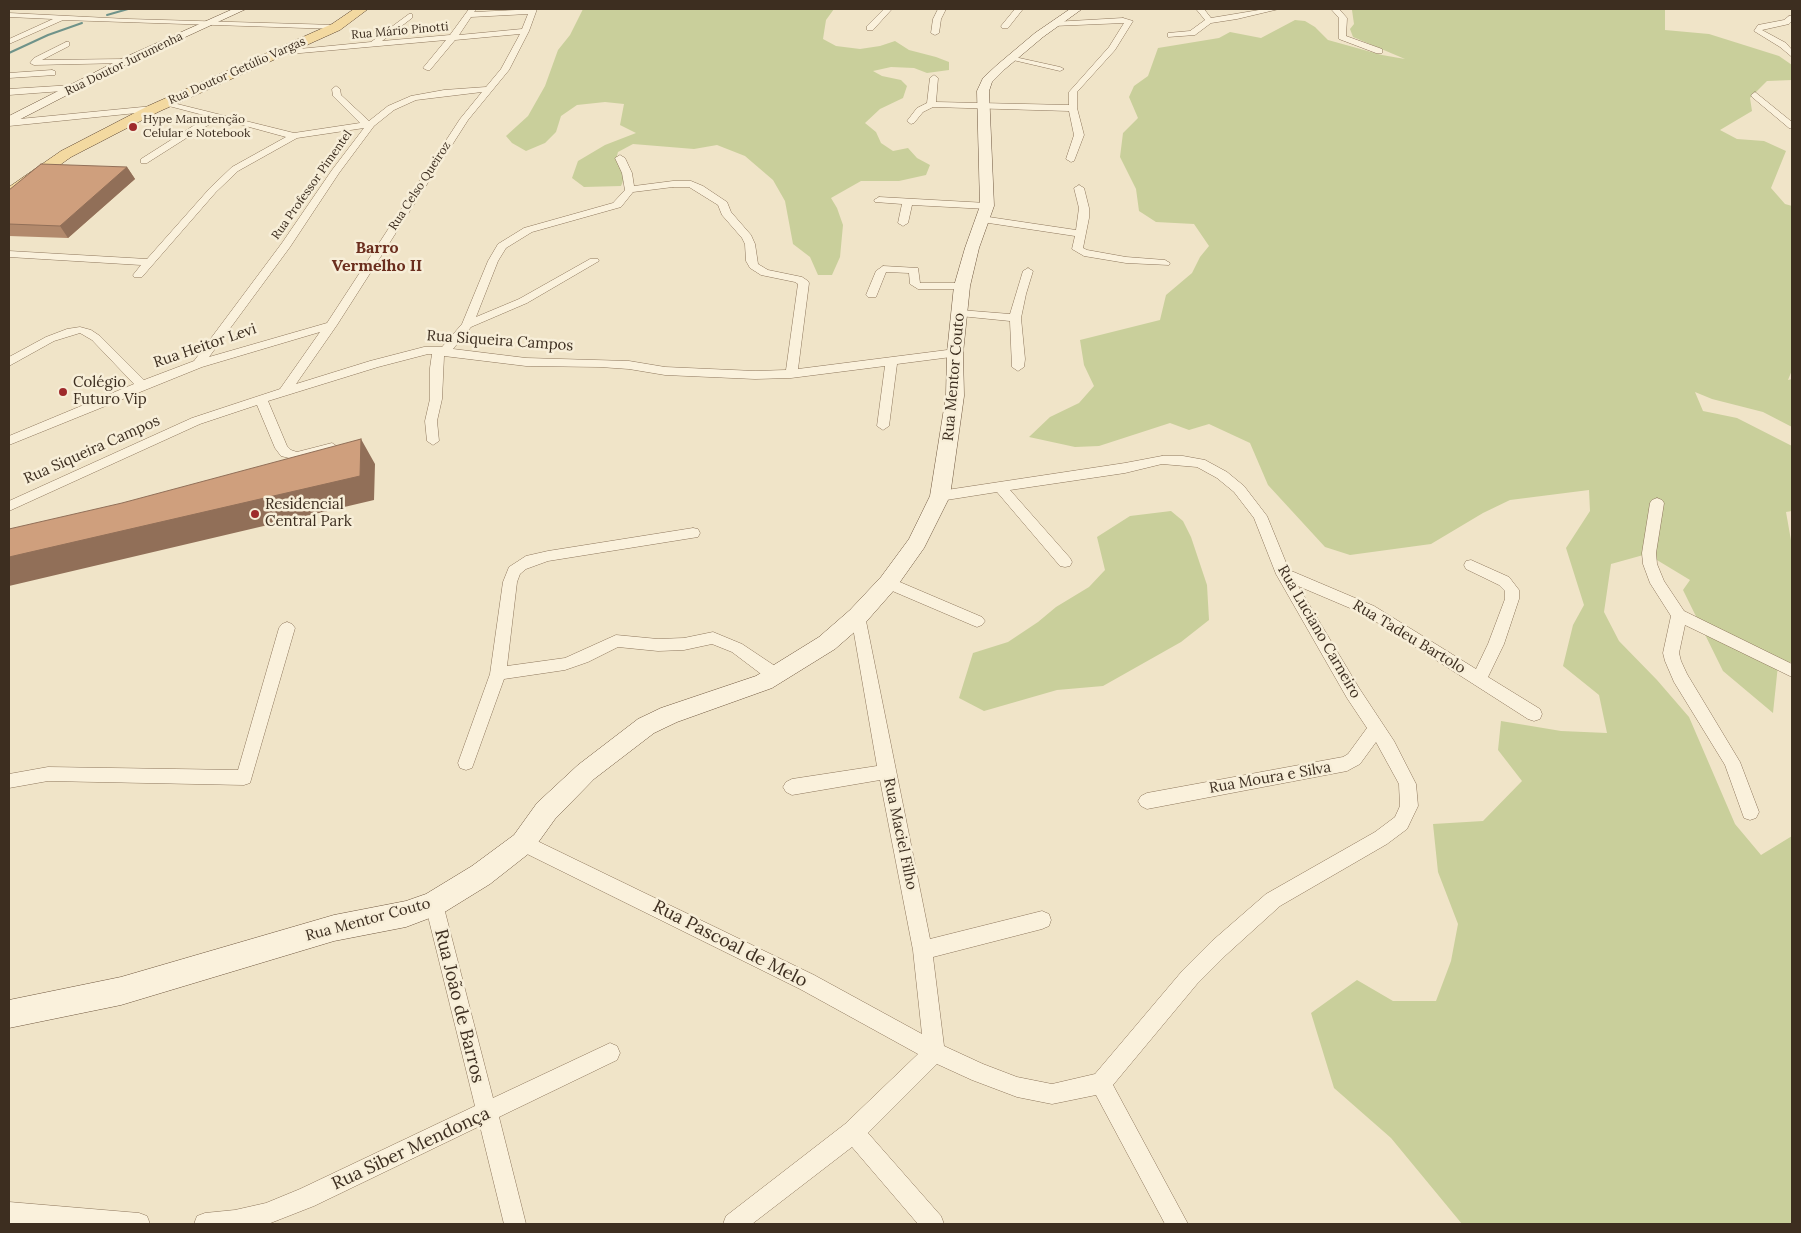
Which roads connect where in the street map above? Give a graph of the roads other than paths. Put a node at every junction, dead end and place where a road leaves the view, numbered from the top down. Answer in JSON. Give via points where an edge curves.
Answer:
{"nodes":[{"id":1,"x":92,"y":9,"type":"edge"},
{"id":2,"x":241,"y":9,"type":"edge"},
{"id":3,"x":362,"y":9,"type":"edge"},
{"id":4,"x":542,"y":9,"type":"edge"},
{"id":5,"x":888,"y":9,"type":"edge"},
{"id":6,"x":942,"y":9,"type":"edge"},
{"id":7,"x":1020,"y":9,"type":"edge"},
{"id":8,"x":1077,"y":9,"type":"edge"},
{"id":9,"x":1200,"y":9,"type":"edge"},
{"id":10,"x":1275,"y":9,"type":"edge"},
{"id":11,"x":1335,"y":9,"type":"edge"},
{"id":12,"x":471,"y":12,"type":"edge"},
{"id":13,"x":532,"y":12,"type":"edge"},
{"id":14,"x":145,"y":13,"type":"dead end"},
{"id":15,"x":9,"y":15,"type":"edge"},
{"id":16,"x":31,"y":16,"type":"junction"},
{"id":17,"x":409,"y":16,"type":"dead end"},
{"id":18,"x":63,"y":18,"type":"junction"},
{"id":19,"x":78,"y":18,"type":"junction"},
{"id":20,"x":1792,"y":18,"type":"edge"},
{"id":21,"x":128,"y":21,"type":"junction"},
{"id":22,"x":1210,"y":21,"type":"junction"},
{"id":23,"x":212,"y":22,"type":"junction"},
{"id":24,"x":1053,"y":24,"type":"junction"},
{"id":25,"x":9,"y":26,"type":"edge"},
{"id":26,"x":336,"y":26,"type":"junction"},
{"id":27,"x":1005,"y":26,"type":"dead end"},
{"id":28,"x":870,"y":28,"type":"dead end"},
{"id":29,"x":525,"y":31,"type":"junction"},
{"id":30,"x":935,"y":32,"type":"dead end"},
{"id":31,"x":1172,"y":35,"type":"dead end"},
{"id":32,"x":453,"y":38,"type":"junction"},
{"id":33,"x":9,"y":42,"type":"edge"},
{"id":34,"x":66,"y":44,"type":"dead end"},
{"id":35,"x":374,"y":44,"type":"junction"},
{"id":36,"x":1379,"y":51,"type":"dead end"},
{"id":37,"x":278,"y":53,"type":"junction"},
{"id":38,"x":1792,"y":55,"type":"edge"},
{"id":39,"x":1012,"y":58,"type":"junction"},
{"id":40,"x":125,"y":61,"type":"junction"},
{"id":41,"x":427,"y":68,"type":"dead end"},
{"id":42,"x":110,"y":69,"type":"junction"},
{"id":43,"x":1060,"y":69,"type":"dead end"},
{"id":44,"x":9,"y":76,"type":"edge"},
{"id":45,"x":934,"y":78,"type":"dead end"},
{"id":46,"x":73,"y":88,"type":"junction"},
{"id":47,"x":490,"y":88,"type":"junction"},
{"id":48,"x":336,"y":89,"type":"dead end"},
{"id":49,"x":9,"y":92,"type":"edge"},
{"id":50,"x":1755,"y":95,"type":"dead end"},
{"id":51,"x":168,"y":103,"type":"junction"},
{"id":52,"x":932,"y":104,"type":"junction"},
{"id":53,"x":982,"y":106,"type":"junction"},
{"id":54,"x":1073,"y":108,"type":"junction"},
{"id":55,"x":153,"y":110,"type":"junction"},
{"id":56,"x":220,"y":116,"type":"junction"},
{"id":57,"x":10,"y":121,"type":"edge"},
{"id":58,"x":911,"y":121,"type":"dead end"},
{"id":59,"x":369,"y":124,"type":"junction"},
{"id":60,"x":1792,"y":126,"type":"edge"},
{"id":61,"x":294,"y":136,"type":"junction"},
{"id":62,"x":620,"y":158,"type":"dead end"},
{"id":63,"x":1071,"y":159,"type":"dead end"},
{"id":64,"x":144,"y":161,"type":"dead end"},
{"id":65,"x":1079,"y":188,"type":"dead end"},
{"id":66,"x":630,"y":190,"type":"junction"},
{"id":67,"x":9,"y":194,"type":"edge"},
{"id":68,"x":879,"y":200,"type":"dead end"},
{"id":69,"x":908,"y":202,"type":"junction"},
{"id":70,"x":985,"y":213,"type":"junction"},
{"id":71,"x":903,"y":223,"type":"dead end"},
{"id":72,"x":1081,"y":234,"type":"junction"},
{"id":73,"x":9,"y":254,"type":"edge"},
{"id":74,"x":594,"y":261,"type":"dead end"},
{"id":75,"x":150,"y":262,"type":"junction"},
{"id":76,"x":1165,"y":264,"type":"dead end"},
{"id":77,"x":1028,"y":271,"type":"dead end"},
{"id":78,"x":138,"y":275,"type":"dead end"},
{"id":79,"x":962,"y":286,"type":"junction"},
{"id":80,"x":872,"y":295,"type":"dead end"},
{"id":81,"x":960,"y":312,"type":"junction"},
{"id":82,"x":1015,"y":318,"type":"junction"},
{"id":83,"x":330,"y":325,"type":"junction"},
{"id":84,"x":467,"y":326,"type":"junction"},
{"id":85,"x":442,"y":351,"type":"junction"},
{"id":86,"x":955,"y":353,"type":"junction"},
{"id":87,"x":892,"y":360,"type":"junction"},
{"id":88,"x":9,"y":362,"type":"edge"},
{"id":89,"x":198,"y":364,"type":"junction"},
{"id":90,"x":1018,"y":367,"type":"dead end"},
{"id":91,"x":791,"y":374,"type":"junction"},
{"id":92,"x":142,"y":385,"type":"junction"},
{"id":93,"x":284,"y":392,"type":"junction"},
{"id":94,"x":262,"y":399,"type":"junction"},
{"id":95,"x":883,"y":426,"type":"dead end"},
{"id":96,"x":12,"y":436,"type":"edge"},
{"id":97,"x":433,"y":441,"type":"dead end"},
{"id":98,"x":332,"y":447,"type":"edge"},
{"id":99,"x":999,"y":486,"type":"junction"},
{"id":100,"x":940,"y":496,"type":"junction"},
{"id":101,"x":1657,"y":503,"type":"dead end"},
{"id":102,"x":9,"y":506,"type":"edge"},
{"id":103,"x":693,"y":533,"type":"dead end"},
{"id":104,"x":1065,"y":562,"type":"dead end"},
{"id":105,"x":1472,"y":565,"type":"dead end"},
{"id":106,"x":1284,"y":574,"type":"junction"},
{"id":107,"x":888,"y":583,"type":"junction"},
{"id":108,"x":1679,"y":615,"type":"junction"},
{"id":109,"x":858,"y":616,"type":"junction"},
{"id":110,"x":977,"y":621,"type":"dead end"},
{"id":111,"x":287,"y":628,"type":"dead end"},
{"id":112,"x":1792,"y":671,"type":"edge"},
{"id":113,"x":498,"y":674,"type":"junction"},
{"id":114,"x":775,"y":675,"type":"junction"},
{"id":115,"x":1479,"y":678,"type":"junction"},
{"id":116,"x":1534,"y":714,"type":"dead end"},
{"id":117,"x":1377,"y":727,"type":"junction"},
{"id":118,"x":466,"y":763,"type":"dead end"},
{"id":119,"x":887,"y":772,"type":"junction"},
{"id":120,"x":9,"y":781,"type":"edge"},
{"id":121,"x":792,"y":787,"type":"dead end"},
{"id":122,"x":1147,"y":801,"type":"dead end"},
{"id":123,"x":1750,"y":812,"type":"dead end"},
{"id":124,"x":523,"y":843,"type":"junction"},
{"id":125,"x":434,"y":904,"type":"junction"},
{"id":126,"x":1042,"y":920,"type":"dead end"},
{"id":127,"x":923,"y":950,"type":"junction"},
{"id":128,"x":9,"y":1014,"type":"edge"},
{"id":129,"x":935,"y":1052,"type":"junction"},
{"id":130,"x":610,"y":1053,"type":"dead end"},
{"id":131,"x":1101,"y":1083,"type":"junction"},
{"id":132,"x":486,"y":1113,"type":"junction"},
{"id":133,"x":853,"y":1132,"type":"junction"},
{"id":134,"x":9,"y":1213,"type":"edge"},
{"id":135,"x":139,"y":1224,"type":"edge"},
{"id":136,"x":205,"y":1224,"type":"edge"},
{"id":137,"x":515,"y":1224,"type":"edge"},
{"id":138,"x":734,"y":1224,"type":"edge"},
{"id":139,"x":933,"y":1224,"type":"edge"},
{"id":140,"x":1177,"y":1224,"type":"edge"}],
"edges":[{"from":1,"to":19,"type":"street"},
{"from":2,"to":23,"type":"street","name":"Rua Doutor Jurumenha"},
{"from":3,"to":26,"type":"main road","name":"Rua Doutor Getúlio Vargas"},
{"from":4,"to":13,"type":"street"},
{"from":5,"to":28,"type":"street"},
{"from":6,"to":30,"type":"street"},
{"from":7,"to":27,"type":"street"},
{"from":8,"to":24,"type":"street","name":"Rua Mentor Couto"},
{"from":9,"to":22,"type":"street"},
{"from":10,"to":22,"type":"street"},
{"from":11,"to":36,"type":"street","via":[[1343,18],[1342,36]]},
{"from":12,"to":13,"type":"street"},
{"from":12,"to":32,"type":"street"},
{"from":13,"to":29,"type":"street","name":"Rua Celso Queiroz"},
{"from":14,"to":21,"type":"street"},
{"from":15,"to":16,"type":"street"},
{"from":16,"to":18,"type":"street"},
{"from":16,"to":25,"type":"street"},
{"from":17,"to":35,"type":"street"},
{"from":18,"to":19,"type":"street"},
{"from":18,"to":33,"type":"street"},
{"from":19,"to":21,"type":"street"},
{"from":20,"to":38,"type":"street","via":[[1761,27],[1758,32]]},
{"from":21,"to":23,"type":"street"},
{"from":22,"to":31,"type":"street","via":[[1192,33]]},
{"from":23,"to":26,"type":"street"},
{"from":23,"to":40,"type":"street","name":"Rua Doutor Jurumenha"},
{"from":24,"to":39,"type":"street","name":"Rua Mentor Couto"},
{"from":24,"to":54,"type":"street","via":[[1129,22],[1112,48],[1073,92]]},
{"from":26,"to":37,"type":"main road","name":"Rua Doutor Getúlio Vargas"},
{"from":29,"to":32,"type":"street","name":"Rua Mário Pinotti"},
{"from":29,"to":47,"type":"street","name":"Rua Celso Queiroz","via":[[505,70]]},
{"from":32,"to":35,"type":"street","name":"Rua Mário Pinotti"},
{"from":32,"to":41,"type":"street"},
{"from":34,"to":40,"type":"street","via":[[34,63]]},
{"from":35,"to":37,"type":"street","name":"Rua Mário Pinotti"},
{"from":37,"to":51,"type":"main road","name":"Rua Doutor Getúlio Vargas"},
{"from":39,"to":43,"type":"street"},
{"from":39,"to":53,"type":"street","name":"Rua Mentor Couto","via":[[988,81],[982,91]]},
{"from":40,"to":42,"type":"street","name":"Rua Doutor Jurumenha"},
{"from":42,"to":44,"type":"street"},
{"from":42,"to":46,"type":"street","name":"Rua Doutor Jurumenha"},
{"from":45,"to":52,"type":"street"},
{"from":46,"to":49,"type":"street"},
{"from":46,"to":57,"type":"street","name":"Rua Doutor Jurumenha"},
{"from":47,"to":59,"type":"street","name":"Rua Professor Pimentel","via":[[414,98],[391,108]]},
{"from":47,"to":83,"type":"street","name":"Rua Celso Queiroz","via":[[464,119]]},
{"from":48,"to":59,"type":"street","via":[[337,96]]},
{"from":50,"to":60,"type":"street"},
{"from":51,"to":55,"type":"main road","name":"Rua Doutor Getúlio Vargas"},
{"from":51,"to":56,"type":"street"},
{"from":52,"to":53,"type":"street"},
{"from":52,"to":58,"type":"street","via":[[920,110]]},
{"from":53,"to":54,"type":"street"},
{"from":53,"to":70,"type":"street","name":"Rua Mentor Couto","via":[[987,165]]},
{"from":54,"to":63,"type":"street","via":[[1079,136]]},
{"from":55,"to":57,"type":"street"},
{"from":55,"to":67,"type":"main road","name":"Rua Doutor Getúlio Vargas","via":[[66,154]]},
{"from":56,"to":61,"type":"street"},
{"from":56,"to":64,"type":"street"},
{"from":59,"to":61,"type":"street"},
{"from":59,"to":89,"type":"street","name":"Rua Professor Pimentel","via":[[286,245]]},
{"from":61,"to":75,"type":"street","via":[[248,160],[226,176]]},
{"from":62,"to":66,"type":"street"},
{"from":65,"to":72,"type":"street","via":[[1084,208]]},
{"from":66,"to":84,"type":"street","via":[[617,205],[528,230],[502,246]]},
{"from":66,"to":91,"type":"street","via":[[673,184],[691,184],[700,188],[723,204],[726,213],[747,237],[754,266],[765,273],[804,283]]},
{"from":68,"to":69,"type":"street"},
{"from":69,"to":70,"type":"street"},
{"from":69,"to":71,"type":"street"},
{"from":70,"to":72,"type":"street"},
{"from":70,"to":79,"type":"street","name":"Rua Mentor Couto"},
{"from":72,"to":76,"type":"street","via":[[1077,246],[1079,251],[1126,265]]},
{"from":73,"to":75,"type":"street"},
{"from":74,"to":84,"type":"street","via":[[523,301]]},
{"from":75,"to":78,"type":"street"},
{"from":77,"to":82,"type":"street"},
{"from":79,"to":80,"type":"street","via":[[918,286],[914,270],[883,270]]},
{"from":79,"to":81,"type":"street","name":"Rua Mentor Couto"},
{"from":81,"to":82,"type":"street"},
{"from":81,"to":86,"type":"street","name":"Rua Mentor Couto"},
{"from":82,"to":90,"type":"street"},
{"from":83,"to":89,"type":"street","name":"Rua Heitor Levi"},
{"from":83,"to":93,"type":"street","name":"Rua Celso Queiroz"},
{"from":84,"to":85,"type":"street"},
{"from":85,"to":91,"type":"street","name":"Rua Siqueira Campos","via":[[526,362],[600,363],[665,371]]},
{"from":85,"to":93,"type":"street","name":"Rua Siqueira Campos","via":[[418,352]]},
{"from":85,"to":97,"type":"street","via":[[436,368],[436,399],[431,421]]},
{"from":86,"to":87,"type":"street","name":"Rua Siqueira Campos"},
{"from":86,"to":100,"type":"street","name":"Rua Mentor Couto","via":[[956,396]]},
{"from":87,"to":91,"type":"street","name":"Rua Siqueira Campos"},
{"from":87,"to":95,"type":"street"},
{"from":88,"to":92,"type":"street","via":[[50,339],[80,330],[96,338]]},
{"from":89,"to":92,"type":"street","name":"Rua Heitor Levi"},
{"from":92,"to":96,"type":"street","name":"Rua Heitor Levi"},
{"from":93,"to":94,"type":"street","name":"Rua Siqueira Campos"},
{"from":94,"to":98,"type":"street","via":[[281,448],[286,452],[297,456]]},
{"from":94,"to":102,"type":"street","name":"Rua Siqueira Campos","via":[[196,421]]},
{"from":99,"to":100,"type":"street","name":"Rua Luciano Carneiro"},
{"from":99,"to":104,"type":"street"},
{"from":99,"to":106,"type":"street","name":"Rua Luciano Carneiro","via":[[1162,460],[1200,463],[1239,489],[1260,516]]},
{"from":100,"to":107,"type":"street","name":"Rua Mentor Couto","via":[[917,543]]},
{"from":101,"to":108,"type":"street","via":[[1650,564],[1657,583]]},
{"from":103,"to":113,"type":"street","via":[[548,556],[521,565],[514,571],[510,582]]},
{"from":105,"to":115,"type":"street","name":"Rua Tadeu Bartolo","via":[[1504,581],[1512,590],[1496,644]]},
{"from":106,"to":115,"type":"street","name":"Rua Tadeu Bartolo","via":[[1369,610]]},
{"from":106,"to":117,"type":"street","name":"Rua Luciano Carneiro"},
{"from":107,"to":109,"type":"street","name":"Rua Mentor Couto"},
{"from":107,"to":110,"type":"street"},
{"from":108,"to":112,"type":"street"},
{"from":108,"to":123,"type":"street","via":[[1671,653],[1673,661],[1732,762]]},
{"from":109,"to":114,"type":"street","name":"Rua Mentor Couto","via":[[827,643]]},
{"from":109,"to":119,"type":"street","name":"Rua Maciel Filho"},
{"from":111,"to":120,"type":"street","via":[[244,778],[48,774]]},
{"from":113,"to":114,"type":"street","via":[[565,664],[616,641],[658,645],[714,638],[737,648]]},
{"from":113,"to":118,"type":"street"},
{"from":114,"to":124,"type":"street","name":"Rua Mentor Couto","via":[[646,726],[586,772],[546,811]]},
{"from":115,"to":116,"type":"street","name":"Rua Tadeu Bartolo"},
{"from":117,"to":122,"type":"street","name":"Rua Moura e Silva","via":[[1347,764]]},
{"from":117,"to":131,"type":"street","name":"Rua Luciano Carneiro","via":[[1407,784],[1409,806],[1401,823],[1348,859],[1273,900],[1190,977]]},
{"from":119,"to":121,"type":"street"},
{"from":119,"to":127,"type":"street","name":"Rua Maciel Filho"},
{"from":124,"to":125,"type":"street","name":"Rua Mentor Couto","via":[[481,875]]},
{"from":124,"to":129,"type":"street","name":"Rua Pascoal de Melo","via":[[807,982]]},
{"from":125,"to":128,"type":"street","name":"Rua Mentor Couto","via":[[406,914],[334,928],[121,991]]},
{"from":125,"to":132,"type":"street","name":"Rua João de Barros"},
{"from":126,"to":127,"type":"street"},
{"from":127,"to":129,"type":"street","name":"Rua Maciel Filho"},
{"from":129,"to":131,"type":"street","name":"Rua Pascoal de Melo","via":[[1016,1088],[1052,1094]]},
{"from":129,"to":133,"type":"street"},
{"from":130,"to":132,"type":"street","name":"Rua Siber Mendonça"},
{"from":131,"to":140,"type":"street"},
{"from":132,"to":136,"type":"street","name":"Rua Siber Mendonça","via":[[266,1214]]},
{"from":132,"to":137,"type":"street","name":"Rua João de Barros"},
{"from":133,"to":138,"type":"street"},
{"from":133,"to":139,"type":"street"},
{"from":134,"to":135,"type":"street"}]}
